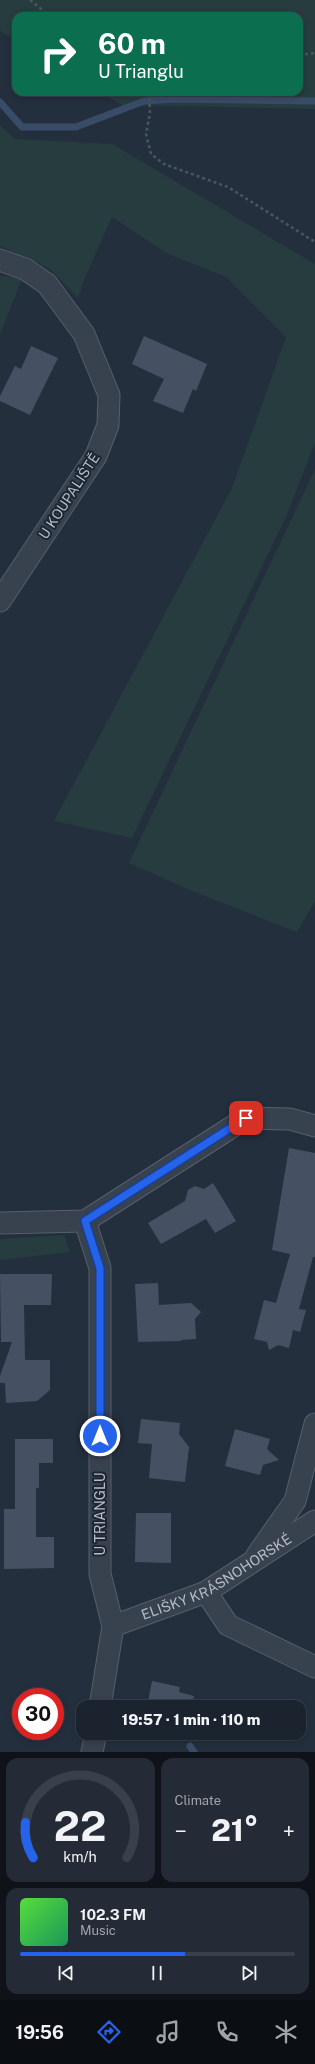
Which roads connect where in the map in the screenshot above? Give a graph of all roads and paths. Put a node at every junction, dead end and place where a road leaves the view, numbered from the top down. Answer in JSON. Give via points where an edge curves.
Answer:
{"nodes":[{"id":1,"x":30,"y":0,"type":"edge"},
{"id":2,"x":45,"y":12,"type":"edge"},
{"id":3,"x":315,"y":53,"type":"edge"},
{"id":4,"x":303,"y":54,"type":"edge"},
{"id":5,"x":149,"y":96,"type":"edge"},
{"id":6,"x":315,"y":242,"type":"edge"},
{"id":7,"x":0,"y":260,"type":"edge"},
{"id":8,"x":0,"y":601,"type":"edge"},
{"id":9,"x":315,"y":1126,"type":"edge"},
{"id":10,"x":85,"y":1221,"type":"junction"},
{"id":11,"x":0,"y":1223,"type":"edge"},
{"id":12,"x":315,"y":1424,"type":"edge"},
{"id":13,"x":315,"y":1521,"type":"edge"},
{"id":14,"x":250,"y":1565,"type":"junction"},
{"id":15,"x":206,"y":1592,"type":"junction"},
{"id":16,"x":113,"y":1626,"type":"junction"},
{"id":17,"x":315,"y":1668,"type":"edge"},
{"id":18,"x":101,"y":1700,"type":"edge"},
{"id":19,"x":95,"y":1740,"type":"edge"},
{"id":20,"x":92,"y":1752,"type":"edge"}],
"edges":[{"from":1,"to":2,"type":"path"},
{"from":3,"to":4,"type":"path"},
{"from":5,"to":6,"type":"path","via":[[150,113],[146,134],[151,154],[164,164],[228,187]]},
{"from":7,"to":8,"type":"street","name":"U KOUPALIŠTĚ","via":[[25,269],[47,284],[84,334],[109,395],[108,425],[96,456]]},
{"from":9,"to":10,"type":"street","via":[[290,1119],[246,1118]]},
{"from":10,"to":11,"type":"street"},
{"from":10,"to":16,"type":"street","name":"U TRIANGLU","via":[[100,1268],[100,1574]]},
{"from":12,"to":14,"type":"street","via":[[295,1501]]},
{"from":13,"to":14,"type":"street","name":"ELIŠKY KRÁSNOHORSKÉ"},
{"from":14,"to":15,"type":"street","name":"ELIŠKY KRÁSNOHORSKÉ"},
{"from":15,"to":16,"type":"street","name":"ELIŠKY KRÁSNOHORSKÉ"},
{"from":15,"to":17,"type":"street","via":[[228,1624]]},
{"from":16,"to":18,"type":"street","name":"U TRIANGLU"},
{"from":19,"to":20,"type":"street"}]}
